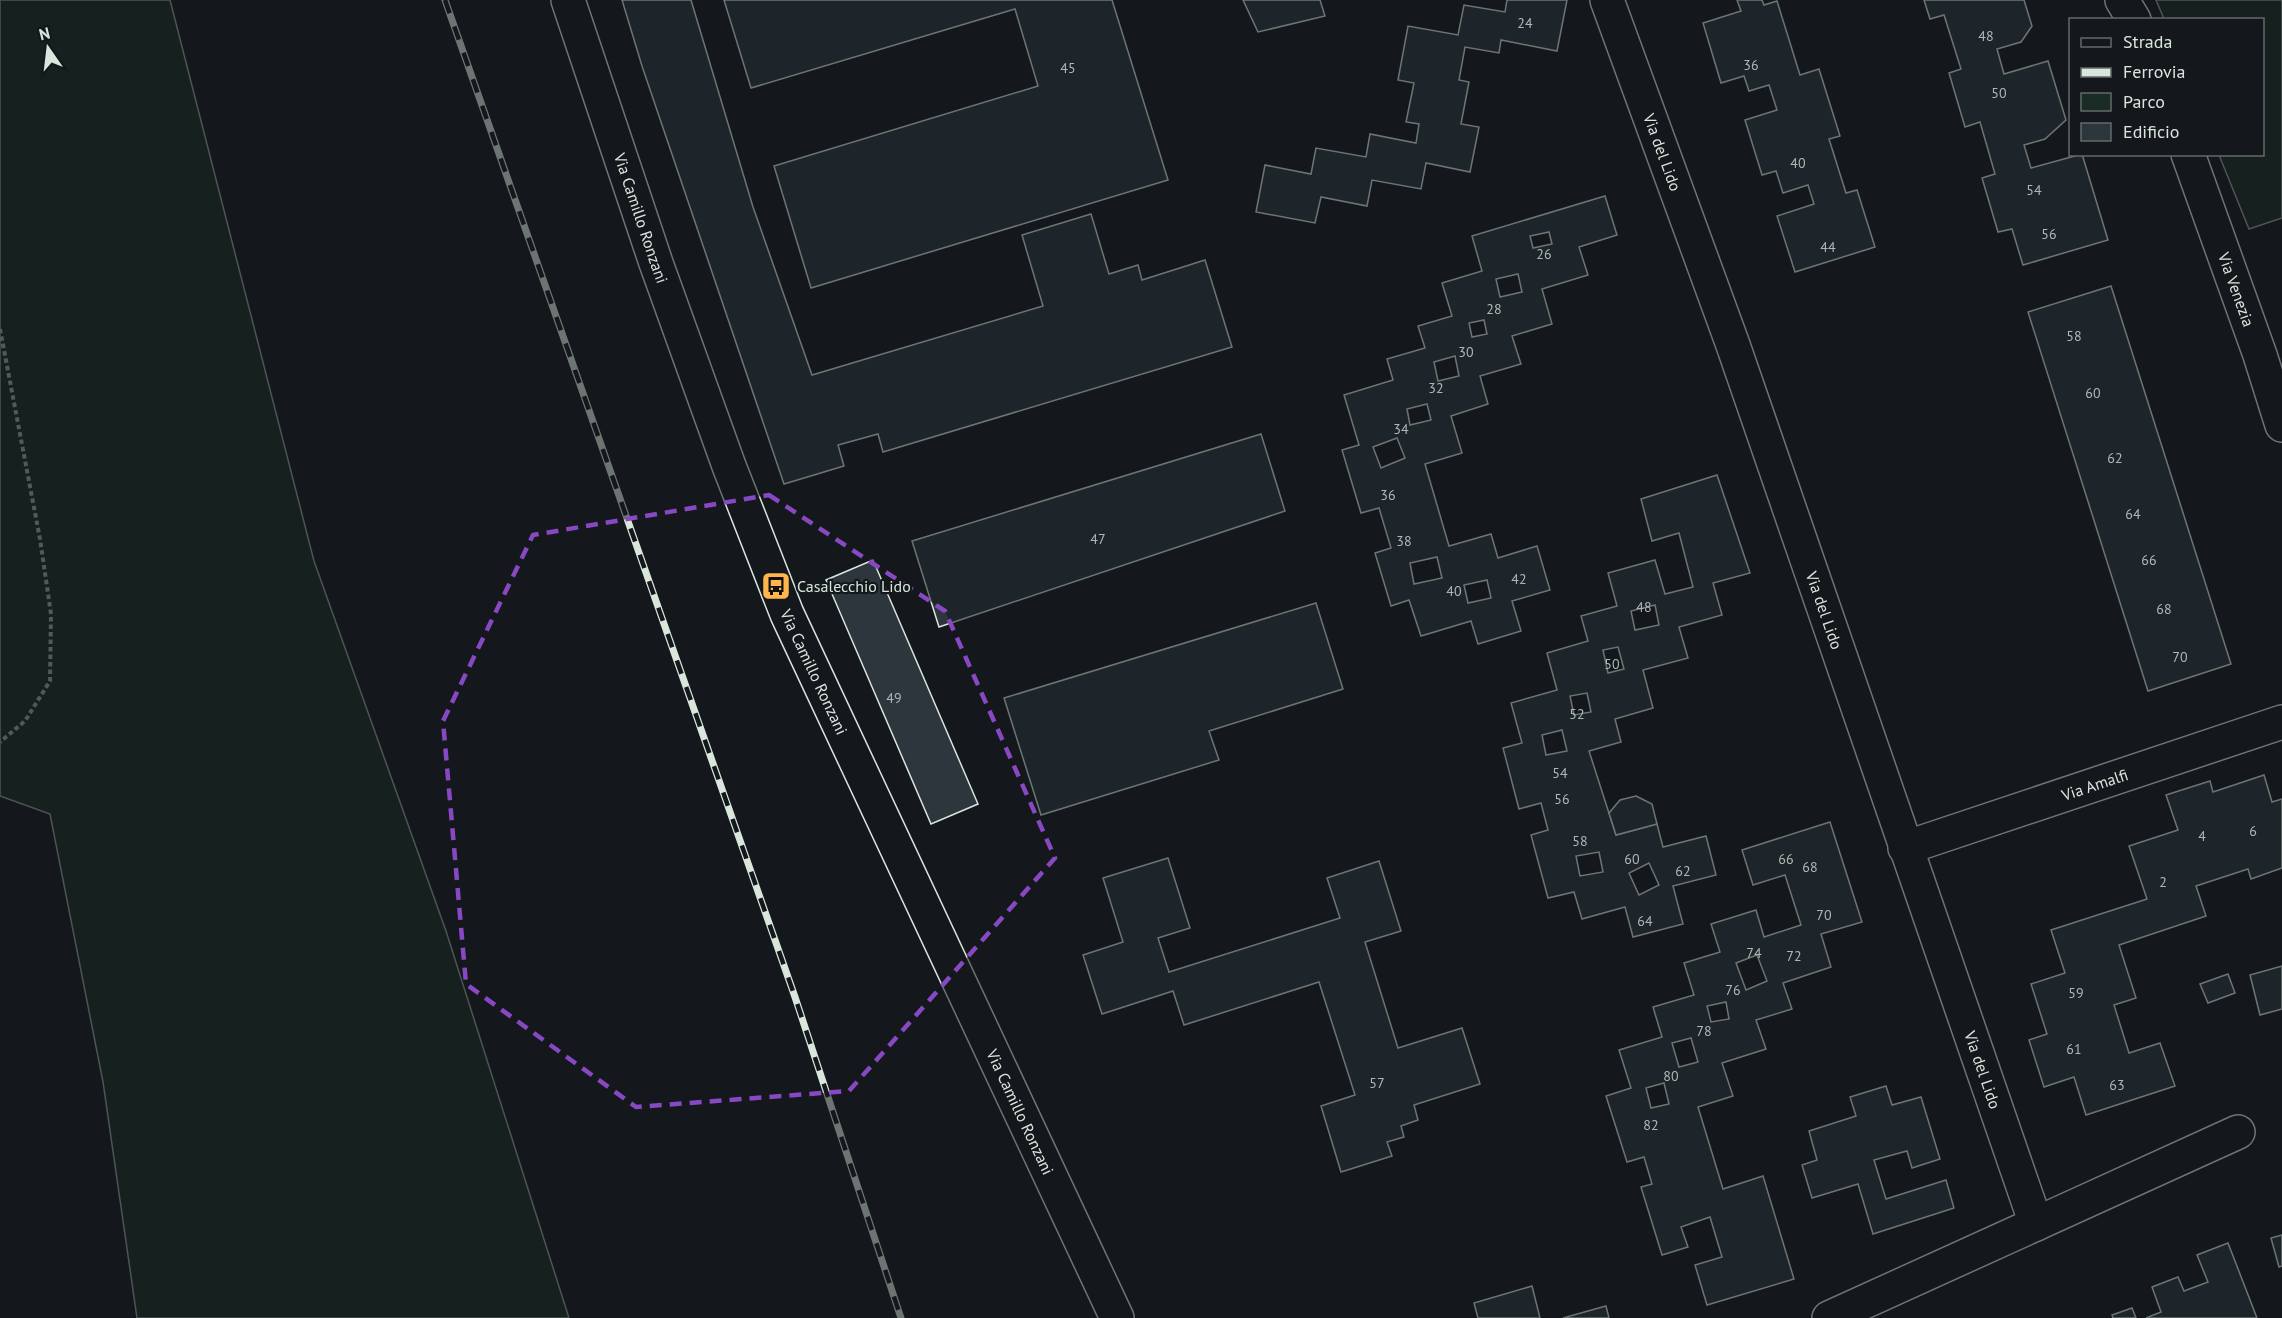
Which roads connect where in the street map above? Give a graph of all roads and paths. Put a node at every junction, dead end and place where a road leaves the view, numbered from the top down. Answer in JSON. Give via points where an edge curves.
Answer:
{"nodes":[{"id":1,"x":568,"y":0,"type":"edge"},
{"id":2,"x":1607,"y":0,"type":"edge"},
{"id":3,"x":2122,"y":0,"type":"edge"},
{"id":4,"x":2133,"y":18,"type":"edge"},
{"id":5,"x":2189,"y":156,"type":"edge"},
{"id":6,"x":0,"y":329,"type":"edge"},
{"id":7,"x":2282,"y":425,"type":"edge"},
{"id":8,"x":2282,"y":722,"type":"edge"},
{"id":9,"x":0,"y":742,"type":"edge"},
{"id":10,"x":1905,"y":848,"type":"junction"},
{"id":11,"x":2238,"y":1132,"type":"dead end"},
{"id":12,"x":2036,"y":1224,"type":"junction"},
{"id":13,"x":1117,"y":1318,"type":"edge"},
{"id":14,"x":1829,"y":1318,"type":"edge"}],
"edges":[{"from":1,"to":13,"type":"street","name":"Via Camillo Ronzani","via":[[664,286],[787,614]]},
{"from":2,"to":10,"type":"street","name":"Via del Lido","via":[[1733,345]]},
{"from":3,"to":4,"type":"street"},
{"from":5,"to":7,"type":"street","name":"Via Venezia"},
{"from":6,"to":9,"type":"path","via":[[51,614],[50,681],[25,721]]},
{"from":8,"to":10,"type":"street","name":"Via Amalfi"},
{"from":10,"to":12,"type":"street","name":"Via del Lido"},
{"from":11,"to":12,"type":"street"},
{"from":12,"to":14,"type":"street"}]}
